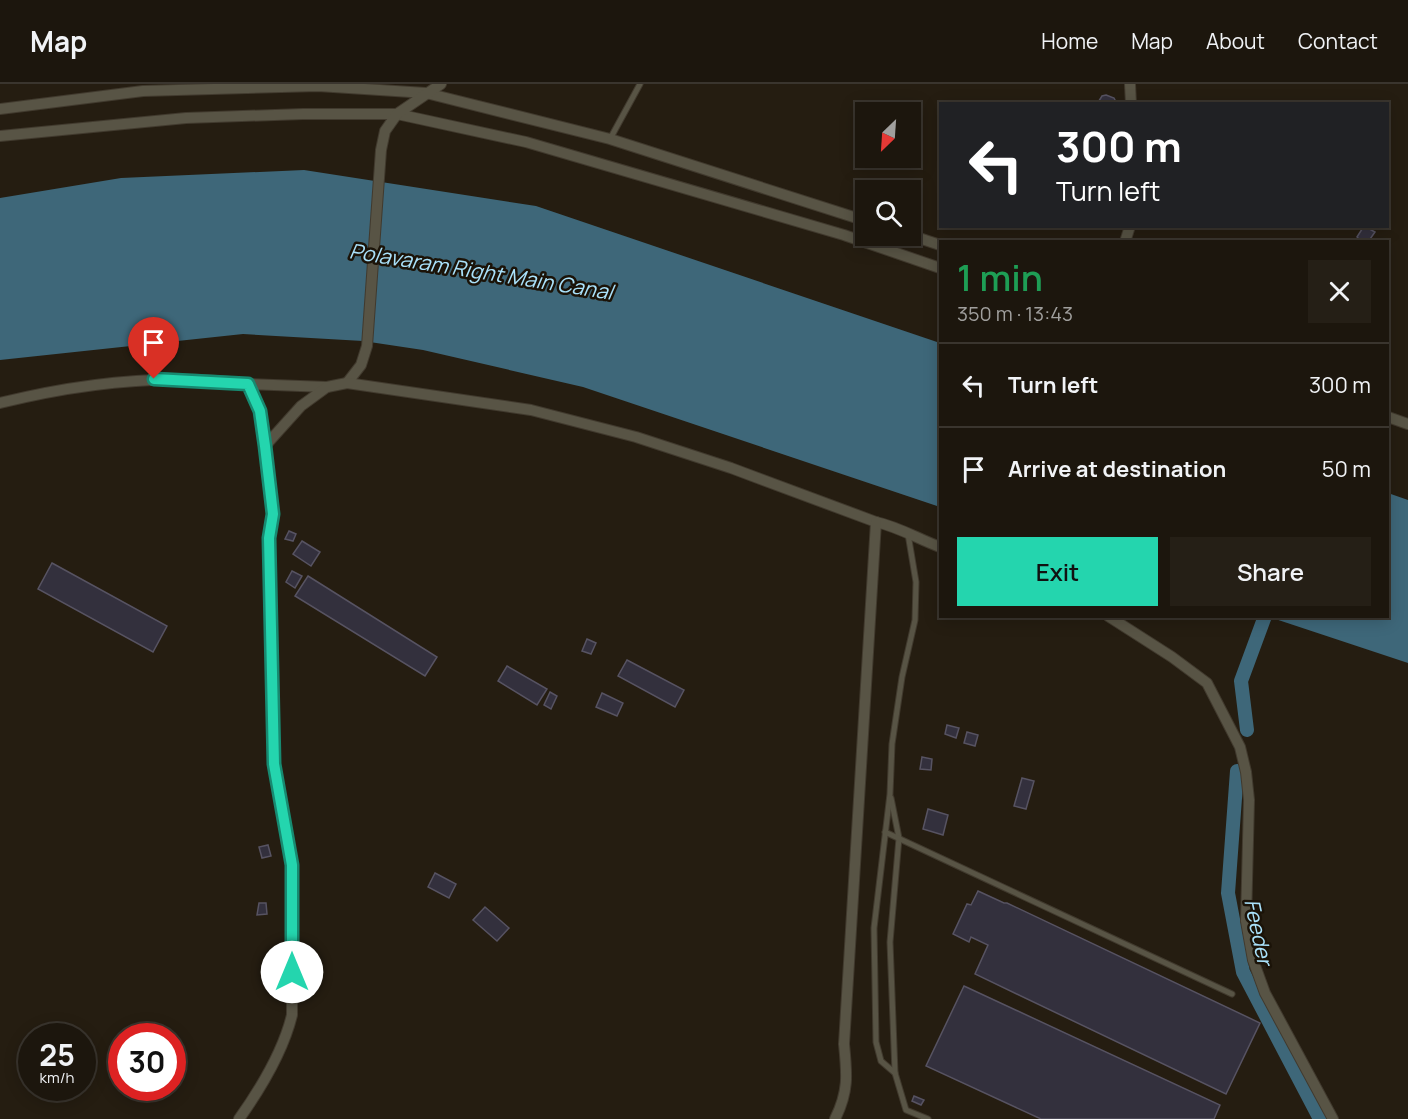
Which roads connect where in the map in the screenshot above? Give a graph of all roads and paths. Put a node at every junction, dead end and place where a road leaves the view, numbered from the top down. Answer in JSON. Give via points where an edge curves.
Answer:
{"nodes":[{"id":1,"x":441,"y":84,"type":"edge"},
{"id":2,"x":640,"y":84,"type":"edge"},
{"id":3,"x":1130,"y":84,"type":"edge"},
{"id":4,"x":426,"y":93,"type":"junction"},
{"id":5,"x":1131,"y":102,"type":"edge"},
{"id":6,"x":0,"y":109,"type":"edge"},
{"id":7,"x":397,"y":114,"type":"junction"},
{"id":8,"x":0,"y":136,"type":"edge"},
{"id":9,"x":610,"y":138,"type":"junction"},
{"id":10,"x":855,"y":217,"type":"edge"},
{"id":11,"x":921,"y":239,"type":"edge"},
{"id":12,"x":939,"y":245,"type":"edge"},
{"id":13,"x":939,"y":268,"type":"edge"},
{"id":14,"x":248,"y":384,"type":"junction"},
{"id":15,"x":347,"y":384,"type":"junction"},
{"id":16,"x":327,"y":387,"type":"junction"},
{"id":17,"x":0,"y":403,"type":"edge"},
{"id":18,"x":1389,"y":417,"type":"edge"},
{"id":19,"x":1408,"y":424,"type":"edge"},
{"id":20,"x":265,"y":446,"type":"junction"},
{"id":21,"x":876,"y":522,"type":"junction"},
{"id":22,"x":908,"y":533,"type":"junction"},
{"id":23,"x":939,"y":547,"type":"edge"},
{"id":24,"x":1111,"y":618,"type":"edge"},
{"id":25,"x":890,"y":794,"type":"junction"},
{"id":26,"x":885,"y":832,"type":"junction"},
{"id":27,"x":899,"y":838,"type":"junction"},
{"id":28,"x":1232,"y":994,"type":"dead end"},
{"id":29,"x":895,"y":1073,"type":"junction"},
{"id":30,"x":239,"y":1119,"type":"edge"},
{"id":31,"x":835,"y":1119,"type":"edge"},
{"id":32,"x":928,"y":1119,"type":"edge"},
{"id":33,"x":1333,"y":1119,"type":"edge"}],
"edges":[{"from":1,"to":4,"type":"street"},
{"from":2,"to":9,"type":"lane"},
{"from":3,"to":5,"type":"street"},
{"from":4,"to":6,"type":"street","via":[[318,86],[143,91]]},
{"from":4,"to":7,"type":"street"},
{"from":4,"to":9,"type":"street"},
{"from":7,"to":8,"type":"street","via":[[186,117]]},
{"from":7,"to":13,"type":"street","via":[[526,142],[844,235]]},
{"from":7,"to":15,"type":"street","via":[[385,131],[381,150],[367,346],[361,365]]},
{"from":9,"to":10,"type":"street"},
{"from":11,"to":12,"type":"street"},
{"from":14,"to":16,"type":"street"},
{"from":14,"to":17,"type":"street","via":[[154,379],[51,391]]},
{"from":14,"to":20,"type":"street","via":[[260,411]]},
{"from":15,"to":16,"type":"street"},
{"from":15,"to":21,"type":"street","via":[[531,410],[636,437]]},
{"from":16,"to":20,"type":"street","via":[[301,406]]},
{"from":18,"to":19,"type":"street"},
{"from":20,"to":30,"type":"street","via":[[273,514],[269,538],[274,764],[292,865],[292,1015],[286,1037]]},
{"from":21,"to":22,"type":"street"},
{"from":21,"to":31,"type":"street","via":[[845,1033],[847,1083]]},
{"from":22,"to":23,"type":"street"},
{"from":22,"to":25,"type":"lane","via":[[916,582],[915,621],[902,677]]},
{"from":24,"to":33,"type":"street","via":[[1207,683],[1240,747],[1249,800],[1246,921],[1253,960],[1265,993]]},
{"from":25,"to":26,"type":"lane"},
{"from":25,"to":27,"type":"lane"},
{"from":26,"to":27,"type":"lane"},
{"from":26,"to":29,"type":"lane","via":[[874,928],[876,1042],[881,1061]]},
{"from":27,"to":28,"type":"lane"},
{"from":27,"to":29,"type":"lane","via":[[890,942]]},
{"from":29,"to":32,"type":"lane","via":[[906,1110]]}]}
